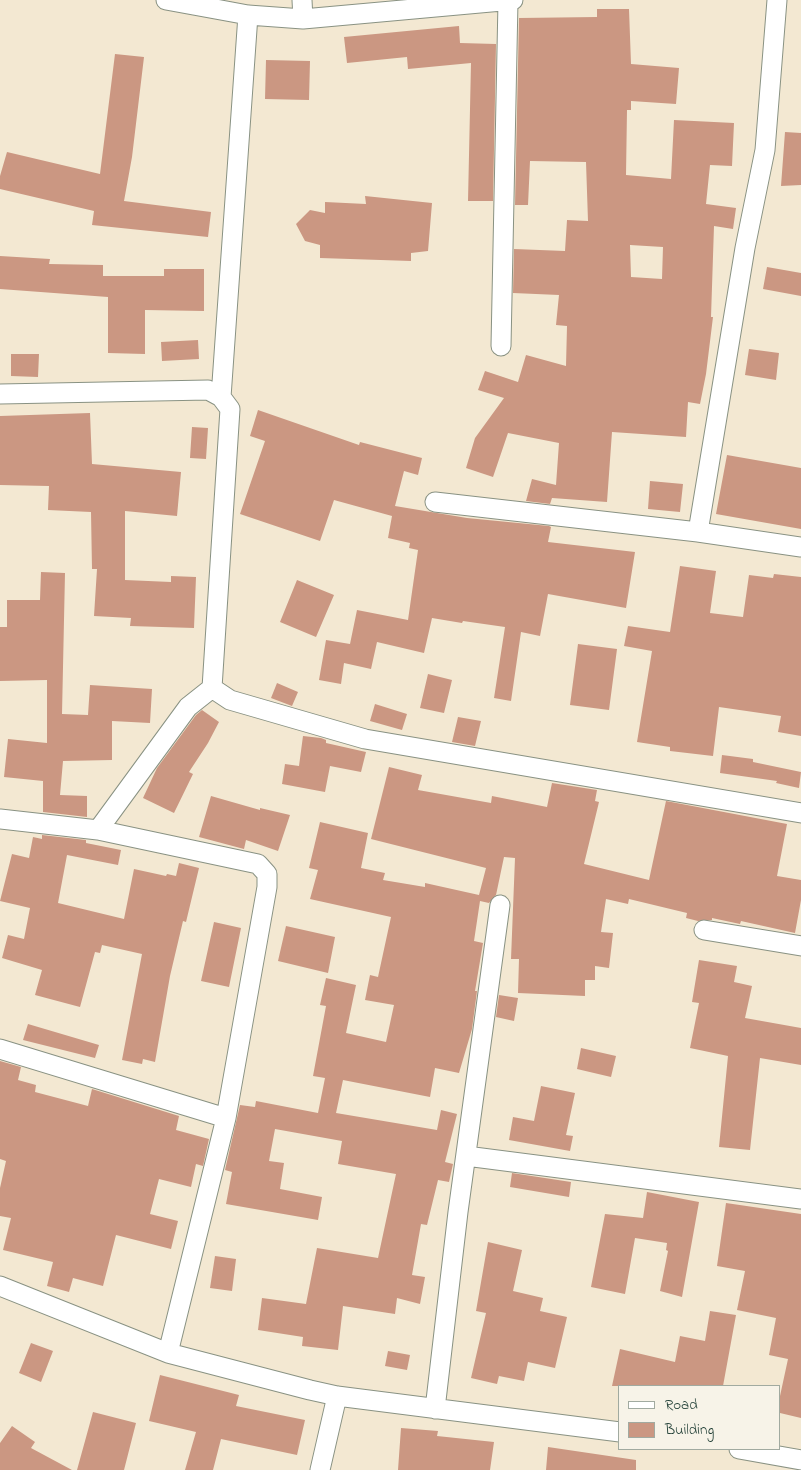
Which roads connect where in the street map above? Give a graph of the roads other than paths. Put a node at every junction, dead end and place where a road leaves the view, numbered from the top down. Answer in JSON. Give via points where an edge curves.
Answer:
{"nodes":[{"id":1,"x":166,"y":0,"type":"edge"},
{"id":2,"x":302,"y":0,"type":"edge"},
{"id":3,"x":510,"y":0,"type":"edge"},
{"id":4,"x":776,"y":0,"type":"edge"},
{"id":5,"x":248,"y":15,"type":"junction"},
{"id":6,"x":303,"y":19,"type":"junction"},
{"id":7,"x":501,"y":346,"type":"dead end"},
{"id":8,"x":0,"y":394,"type":"edge"},
{"id":9,"x":221,"y":397,"type":"junction"},
{"id":10,"x":435,"y":502,"type":"dead end"},
{"id":11,"x":698,"y":532,"type":"junction"},
{"id":12,"x":801,"y":547,"type":"edge"},
{"id":13,"x":212,"y":688,"type":"junction"},
{"id":14,"x":801,"y":813,"type":"edge"},
{"id":15,"x":0,"y":819,"type":"edge"},
{"id":16,"x":98,"y":830,"type":"junction"},
{"id":17,"x":500,"y":905,"type":"dead end"},
{"id":18,"x":704,"y":930,"type":"dead end"},
{"id":19,"x":801,"y":946,"type":"edge"},
{"id":20,"x":0,"y":1049,"type":"edge"},
{"id":21,"x":226,"y":1118,"type":"junction"},
{"id":22,"x":466,"y":1156,"type":"junction"},
{"id":23,"x":801,"y":1199,"type":"edge"},
{"id":24,"x":0,"y":1286,"type":"edge"},
{"id":25,"x":168,"y":1353,"type":"junction"},
{"id":26,"x":337,"y":1396,"type":"junction"},
{"id":27,"x":435,"y":1409,"type":"junction"},
{"id":28,"x":618,"y":1432,"type":"edge"},
{"id":29,"x":745,"y":1450,"type":"edge"},
{"id":30,"x":801,"y":1460,"type":"edge"},
{"id":31,"x":320,"y":1470,"type":"edge"}],
"edges":[{"from":1,"to":5,"type":"street"},
{"from":2,"to":6,"type":"street"},
{"from":3,"to":6,"type":"street"},
{"from":3,"to":7,"type":"street"},
{"from":4,"to":11,"type":"street","via":[[766,150],[745,248]]},
{"from":5,"to":6,"type":"street"},
{"from":5,"to":9,"type":"street"},
{"from":8,"to":9,"type":"street","via":[[208,390]]},
{"from":9,"to":13,"type":"street","via":[[230,409]]},
{"from":10,"to":11,"type":"street"},
{"from":11,"to":12,"type":"street"},
{"from":13,"to":14,"type":"street","via":[[230,700],[365,739]]},
{"from":13,"to":16,"type":"street","via":[[188,707]]},
{"from":15,"to":16,"type":"street"},
{"from":16,"to":21,"type":"street","via":[[258,864],[267,874]]},
{"from":17,"to":22,"type":"street"},
{"from":18,"to":19,"type":"street"},
{"from":20,"to":21,"type":"street"},
{"from":21,"to":25,"type":"street"},
{"from":22,"to":23,"type":"street"},
{"from":22,"to":27,"type":"street"},
{"from":24,"to":25,"type":"street"},
{"from":25,"to":26,"type":"street"},
{"from":26,"to":27,"type":"street"},
{"from":26,"to":31,"type":"street"},
{"from":27,"to":28,"type":"street"},
{"from":29,"to":30,"type":"street"}]}
